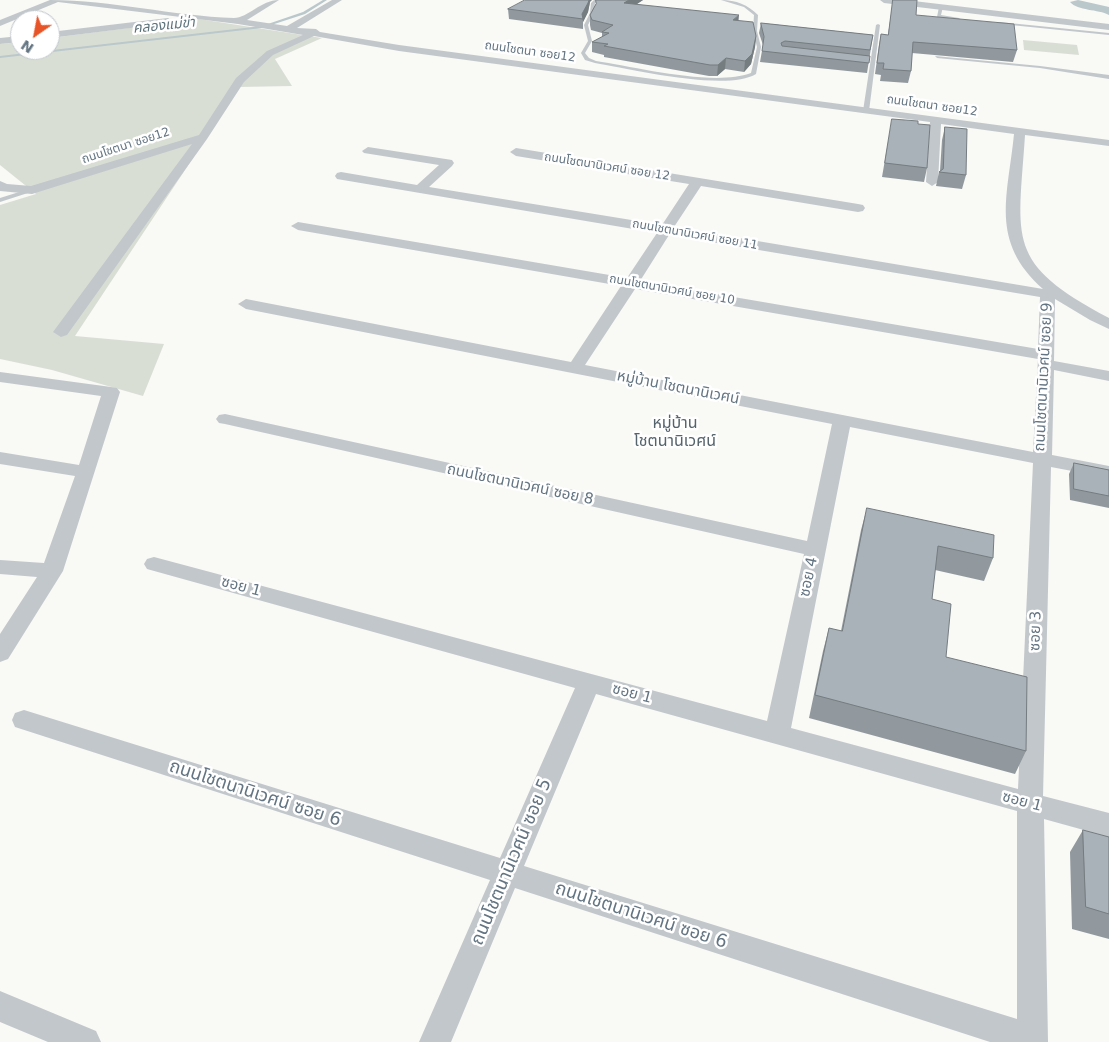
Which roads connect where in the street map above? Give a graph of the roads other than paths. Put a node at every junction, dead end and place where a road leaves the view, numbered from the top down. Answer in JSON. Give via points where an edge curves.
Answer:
{"nodes":[{"id":1,"x":58,"y":0,"type":"edge"},
{"id":2,"x":275,"y":0,"type":"edge"},
{"id":3,"x":338,"y":0,"type":"edge"},
{"id":4,"x":597,"y":0,"type":"edge"},
{"id":5,"x":723,"y":0,"type":"edge"},
{"id":6,"x":884,"y":0,"type":"edge"},
{"id":7,"x":922,"y":2,"type":"edge"},
{"id":8,"x":941,"y":7,"type":"junction"},
{"id":9,"x":200,"y":17,"type":"junction"},
{"id":10,"x":964,"y":20,"type":"edge"},
{"id":11,"x":238,"y":21,"type":"junction"},
{"id":12,"x":992,"y":22,"type":"edge"},
{"id":13,"x":0,"y":24,"type":"edge"},
{"id":14,"x":878,"y":25,"type":"dead end"},
{"id":15,"x":1109,"y":27,"type":"edge"},
{"id":16,"x":289,"y":29,"type":"junction"},
{"id":17,"x":316,"y":32,"type":"junction"},
{"id":18,"x":60,"y":34,"type":"edge"},
{"id":19,"x":1109,"y":34,"type":"edge"},
{"id":20,"x":866,"y":41,"type":"edge"},
{"id":21,"x":876,"y":42,"type":"junction"},
{"id":22,"x":937,"y":57,"type":"edge"},
{"id":23,"x":863,"y":63,"type":"edge"},
{"id":24,"x":872,"y":64,"type":"junction"},
{"id":25,"x":1109,"y":77,"type":"edge"},
{"id":26,"x":866,"y":111,"type":"junction"},
{"id":27,"x":936,"y":121,"type":"junction"},
{"id":28,"x":1020,"y":132,"type":"junction"},
{"id":29,"x":203,"y":136,"type":"junction"},
{"id":30,"x":1109,"y":143,"type":"edge"},
{"id":31,"x":368,"y":151,"type":"dead end"},
{"id":32,"x":516,"y":152,"type":"dead end"},
{"id":33,"x":341,"y":176,"type":"dead end"},
{"id":34,"x":698,"y":182,"type":"junction"},
{"id":35,"x":932,"y":182,"type":"dead end"},
{"id":36,"x":0,"y":185,"type":"edge"},
{"id":37,"x":420,"y":189,"type":"junction"},
{"id":38,"x":32,"y":190,"type":"junction"},
{"id":39,"x":0,"y":200,"type":"edge"},
{"id":40,"x":858,"y":208,"type":"dead end"},
{"id":41,"x":298,"y":226,"type":"dead end"},
{"id":42,"x":666,"y":230,"type":"junction"},
{"id":43,"x":631,"y":283,"type":"junction"},
{"id":44,"x":1048,"y":294,"type":"joint"},
{"id":45,"x":246,"y":304,"type":"dead end"},
{"id":46,"x":1109,"y":324,"type":"edge"},
{"id":47,"x":61,"y":332,"type":"dead end"},
{"id":48,"x":1046,"y":359,"type":"junction"},
{"id":49,"x":575,"y":368,"type":"junction"},
{"id":50,"x":1109,"y":376,"type":"edge"},
{"id":51,"x":0,"y":377,"type":"edge"},
{"id":52,"x":225,"y":419,"type":"dead end"},
{"id":53,"x":842,"y":420,"type":"junction"},
{"id":54,"x":0,"y":458,"type":"edge"},
{"id":55,"x":1041,"y":459,"type":"junction"},
{"id":56,"x":86,"y":472,"type":"junction"},
{"id":57,"x":1109,"y":472,"type":"edge"},
{"id":58,"x":815,"y":550,"type":"junction"},
{"id":59,"x":154,"y":564,"type":"dead end"},
{"id":60,"x":0,"y":567,"type":"edge"},
{"id":61,"x":52,"y":571,"type":"junction"},
{"id":62,"x":0,"y":653,"type":"edge"},
{"id":63,"x":589,"y":683,"type":"junction"},
{"id":64,"x":24,"y":720,"type":"dead end"},
{"id":65,"x":777,"y":734,"type":"junction"},
{"id":66,"x":1030,"y":804,"type":"junction"},
{"id":67,"x":1109,"y":825,"type":"edge"},
{"id":68,"x":507,"y":874,"type":"junction"},
{"id":69,"x":0,"y":1006,"type":"edge"},
{"id":70,"x":85,"y":1042,"type":"edge"},
{"id":71,"x":435,"y":1042,"type":"edge"}],
"edges":[{"from":1,"to":9,"type":"street"},
{"from":1,"to":13,"type":"street"},
{"from":2,"to":11,"type":"street"},
{"from":3,"to":16,"type":"street"},
{"from":4,"to":5,"type":"lane","via":[[592,3],[592,13],[586,25],[590,41],[583,53],[587,59],[690,78],[739,79],[753,74],[760,47],[755,31],[756,14],[746,6]]},
{"from":6,"to":7,"type":"street"},
{"from":7,"to":8,"type":"street"},
{"from":8,"to":10,"type":"lane","via":[[941,17]]},
{"from":8,"to":15,"type":"street"},
{"from":9,"to":11,"type":"street","name":"ถนนโชตนา ซอย12"},
{"from":9,"to":18,"type":"street"},
{"from":11,"to":16,"type":"street","name":"ถนนโชตนา ซอย12"},
{"from":12,"to":19,"type":"lane"},
{"from":14,"to":21,"type":"lane"},
{"from":16,"to":17,"type":"street","name":"ถนนโชตนา ซอย12"},
{"from":17,"to":26,"type":"street","name":"ถนนโชตนา ซอย12","via":[[399,48]]},
{"from":17,"to":29,"type":"street","via":[[270,54],[240,80]]},
{"from":20,"to":21,"type":"lane"},
{"from":21,"to":24,"type":"lane"},
{"from":22,"to":25,"type":"lane"},
{"from":23,"to":24,"type":"lane"},
{"from":24,"to":26,"type":"lane"},
{"from":26,"to":27,"type":"street","name":"ถนนโชตนา ซอย12"},
{"from":27,"to":28,"type":"street","name":"ถนนโชตนา ซอย12"},
{"from":27,"to":35,"type":"street"},
{"from":28,"to":30,"type":"street","name":"ถนนโชตนา ซอย12"},
{"from":28,"to":46,"type":"street","via":[[1013,208],[1014,236],[1019,252],[1033,272],[1057,293]]},
{"from":29,"to":38,"type":"street","name":"ถนนโชตนา ซอย12"},
{"from":29,"to":47,"type":"street"},
{"from":31,"to":37,"type":"street","via":[[448,163]]},
{"from":32,"to":34,"type":"street","name":"ถนนโชตนานิเวศน์ ซอย 12"},
{"from":33,"to":37,"type":"street","name":"ถนนโชตนานิเวศน์ ซอย 11"},
{"from":34,"to":40,"type":"street","name":"ถนนโชตนานิเวศน์ ซอย 12"},
{"from":34,"to":42,"type":"street"},
{"from":36,"to":38,"type":"street","name":"ถนนโชตนา ซอย12"},
{"from":37,"to":42,"type":"street","name":"ถนนโชตนานิเวศน์ ซอย 11"},
{"from":38,"to":39,"type":"lane"},
{"from":41,"to":43,"type":"street","name":"ถนนโชตนานิเวศน์ ซอย 10"},
{"from":42,"to":43,"type":"street"},
{"from":42,"to":44,"type":"street","name":"ถนนโชตนานิเวศน์ ซอย 11"},
{"from":43,"to":48,"type":"street","name":"ถนนโชตนานิเวศน์ ซอย 10"},
{"from":43,"to":49,"type":"street"},
{"from":44,"to":48,"type":"street","name":"ถนนโชตนานิเวศน์ ซอย 9"},
{"from":45,"to":49,"type":"street","name":"หมู่บ้าน โชตนานิเวศน์"},
{"from":48,"to":50,"type":"street","name":"ถนนโชตนานิเวศน์ ซอย 10"},
{"from":48,"to":55,"type":"street","name":"ถนนโชตนานิเวศน์ ซอย 9"},
{"from":49,"to":53,"type":"street","name":"หมู่บ้าน โชตนานิเวศน์"},
{"from":51,"to":56,"type":"street","via":[[111,392]]},
{"from":52,"to":58,"type":"street","name":"ถนนโชตนานิเวศน์ ซอย 8"},
{"from":53,"to":55,"type":"street","name":"หมู่บ้าน โชตนานิเวศน์"},
{"from":53,"to":58,"type":"street","name":"ซอย 4"},
{"from":54,"to":56,"type":"street"},
{"from":55,"to":57,"type":"street","name":"หมู่บ้าน โชตนานิเวศน์"},
{"from":55,"to":66,"type":"street","name":"ซอย 3"},
{"from":56,"to":61,"type":"street"},
{"from":58,"to":65,"type":"street","name":"ซอย 4"},
{"from":59,"to":63,"type":"street","name":"ซอย 1"},
{"from":60,"to":61,"type":"street"},
{"from":61,"to":62,"type":"street"},
{"from":63,"to":65,"type":"street","name":"ซอย 1"},
{"from":63,"to":68,"type":"street","name":"ถนนโชตนานิเวศน์ ซอย 5"},
{"from":64,"to":68,"type":"street","name":"ถนนโชตนานิเวศน์ ซอย 6"},
{"from":65,"to":66,"type":"street","name":"ซอย 1"},
{"from":66,"to":67,"type":"street","name":"ซอย 1"},
{"from":66,"to":68,"type":"street","name":"ถนนโชตนานิเวศน์ ซอย 6","via":[[1033,1040]]},
{"from":68,"to":71,"type":"street","name":"ถนนโชตนานิเวศน์ ซอย 5"},
{"from":69,"to":70,"type":"street"}]}
